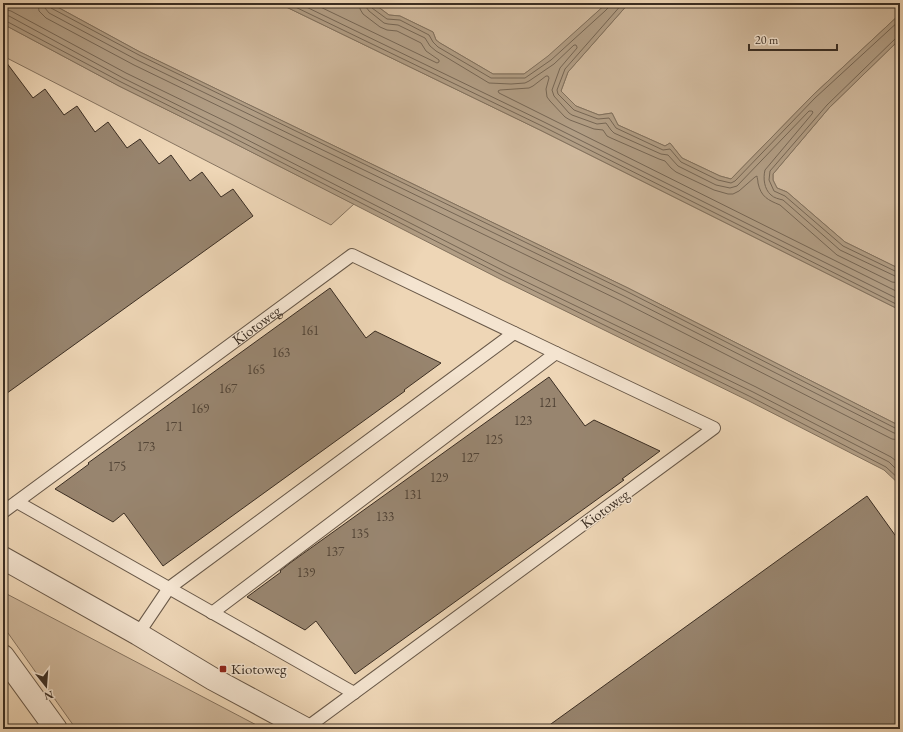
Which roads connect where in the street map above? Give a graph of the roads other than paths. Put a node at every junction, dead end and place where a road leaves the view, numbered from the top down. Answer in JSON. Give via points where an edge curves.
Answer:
{"nodes":[{"id":1,"x":514,"y":333,"type":"junction"},
{"id":2,"x":556,"y":353,"type":"junction"},
{"id":3,"x":17,"y":502,"type":"junction"},
{"id":4,"x":3,"y":512,"type":"edge"},
{"id":5,"x":3,"y":558,"type":"edge"},
{"id":6,"x":169,"y":588,"type":"junction"},
{"id":7,"x":212,"y":613,"type":"junction"},
{"id":8,"x":138,"y":634,"type":"junction"},
{"id":9,"x":3,"y":656,"type":"edge"},
{"id":10,"x":354,"y":693,"type":"junction"},
{"id":11,"x":56,"y":729,"type":"edge"},
{"id":12,"x":305,"y":729,"type":"edge"}],
"edges":[{"from":1,"to":2,"type":"lane","name":"Kiotoweg"},
{"from":1,"to":3,"type":"lane","name":"Kiotoweg","via":[[352,255]]},
{"from":1,"to":6,"type":"lane"},
{"from":2,"to":7,"type":"lane"},
{"from":2,"to":10,"type":"lane","name":"Kiotoweg","via":[[714,428]]},
{"from":3,"to":4,"type":"lane","name":"Kiotoweg"},
{"from":3,"to":6,"type":"lane"},
{"from":5,"to":8,"type":"street","name":"Kiotoweg"},
{"from":6,"to":7,"type":"lane"},
{"from":6,"to":8,"type":"lane"},
{"from":7,"to":10,"type":"lane"},
{"from":8,"to":12,"type":"street","name":"Kiotoweg","via":[[213,679]]},
{"from":9,"to":11,"type":"street"},
{"from":10,"to":12,"type":"lane","name":"Kiotoweg"}]}
